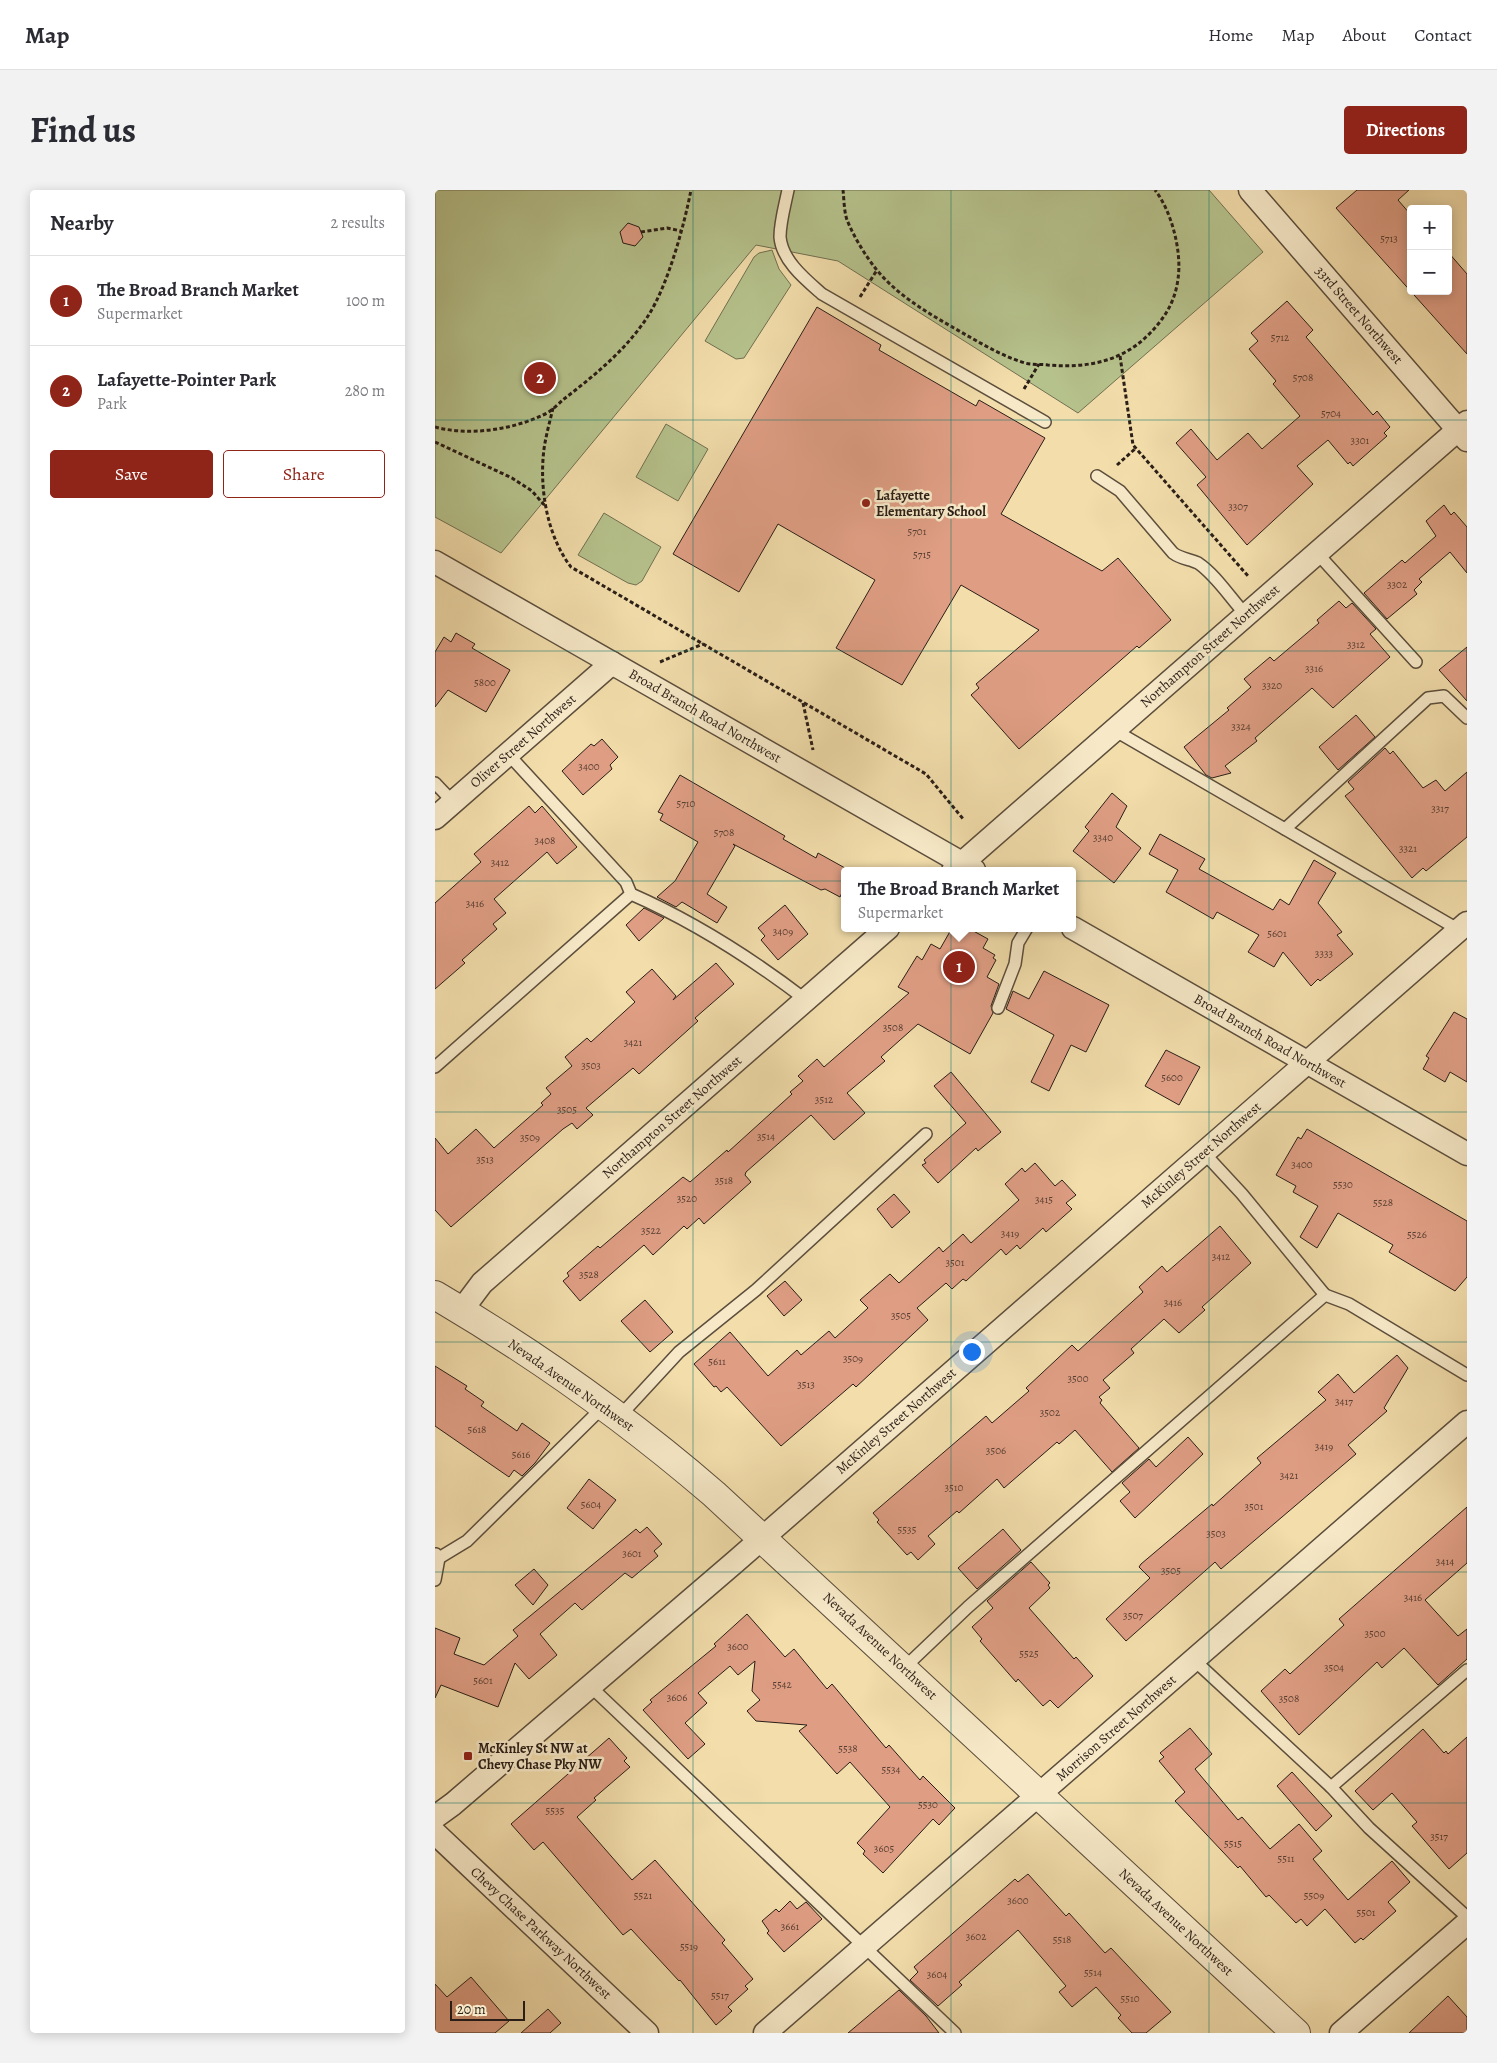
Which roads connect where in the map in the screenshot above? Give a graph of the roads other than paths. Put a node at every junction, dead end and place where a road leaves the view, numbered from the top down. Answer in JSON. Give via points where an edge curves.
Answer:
{"nodes":[{"id":1,"x":788,"y":190,"type":"edge"},
{"id":2,"x":1250,"y":190,"type":"edge"},
{"id":3,"x":1045,"y":422,"type":"dead end"},
{"id":4,"x":1464,"y":431,"type":"edge"},
{"id":5,"x":1097,"y":476,"type":"dead end"},
{"id":6,"x":1317,"y":553,"type":"junction"},
{"id":7,"x":435,"y":562,"type":"edge"},
{"id":8,"x":1246,"y":615,"type":"junction"},
{"id":9,"x":1416,"y":662,"type":"dead end"},
{"id":10,"x":611,"y":663,"type":"junction"},
{"id":11,"x":1467,"y":718,"type":"edge"},
{"id":12,"x":1114,"y":730,"type":"junction"},
{"id":13,"x":508,"y":754,"type":"junction"},
{"id":14,"x":435,"y":783,"type":"edge"},
{"id":15,"x":453,"y":802,"type":"junction"},
{"id":16,"x":435,"y":818,"type":"edge"},
{"id":17,"x":1285,"y":829,"type":"junction"},
{"id":18,"x":960,"y":867,"type":"edge"},
{"id":19,"x":965,"y":867,"type":"edge"},
{"id":20,"x":631,"y":894,"type":"junction"},
{"id":21,"x":1464,"y":929,"type":"edge"},
{"id":22,"x":1076,"y":930,"type":"edge"},
{"id":23,"x":884,"y":932,"type":"edge"},
{"id":24,"x":1025,"y":932,"type":"edge"},
{"id":25,"x":807,"y":1000,"type":"junction"},
{"id":26,"x":998,"y":1008,"type":"dead end"},
{"id":27,"x":1307,"y":1062,"type":"junction"},
{"id":28,"x":435,"y":1067,"type":"edge"},
{"id":29,"x":926,"y":1134,"type":"dead end"},
{"id":30,"x":1204,"y":1153,"type":"junction"},
{"id":31,"x":1467,"y":1154,"type":"edge"},
{"id":32,"x":1325,"y":1294,"type":"junction"},
{"id":33,"x":435,"y":1295,"type":"edge"},
{"id":34,"x":461,"y":1311,"type":"junction"},
{"id":35,"x":1467,"y":1375,"type":"edge"},
{"id":36,"x":612,"y":1412,"type":"junction"},
{"id":37,"x":1467,"y":1422,"type":"edge"},
{"id":38,"x":763,"y":1538,"type":"junction"},
{"id":39,"x":437,"y":1555,"type":"edge"},
{"id":40,"x":435,"y":1580,"type":"edge"},
{"id":41,"x":1194,"y":1660,"type":"junction"},
{"id":42,"x":904,"y":1668,"type":"junction"},
{"id":43,"x":1467,"y":1670,"type":"edge"},
{"id":44,"x":590,"y":1686,"type":"junction"},
{"id":45,"x":1331,"y":1787,"type":"junction"},
{"id":46,"x":1039,"y":1795,"type":"junction"},
{"id":47,"x":435,"y":1817,"type":"edge"},
{"id":48,"x":435,"y":1833,"type":"edge"},
{"id":49,"x":1467,"y":1917,"type":"edge"},
{"id":50,"x":1467,"y":1924,"type":"edge"},
{"id":51,"x":864,"y":1947,"type":"junction"},
{"id":52,"x":647,"y":2033,"type":"edge"},
{"id":53,"x":765,"y":2033,"type":"edge"},
{"id":54,"x":955,"y":2033,"type":"edge"},
{"id":55,"x":1296,"y":2033,"type":"edge"},
{"id":56,"x":1341,"y":2033,"type":"edge"}],
"edges":[{"from":1,"to":3,"type":"lane","via":[[780,238],[786,255],[799,273],[822,294]]},
{"from":2,"to":4,"type":"street","name":"33rd Street Northwest"},
{"from":4,"to":6,"type":"street","name":"Northampton Street Northwest"},
{"from":5,"to":8,"type":"lane","via":[[1120,490],[1173,553],[1196,562],[1206,570]]},
{"from":6,"to":8,"type":"street","name":"Northampton Street Northwest"},
{"from":6,"to":9,"type":"lane"},
{"from":7,"to":10,"type":"street","name":"Broad Branch Road Northwest"},
{"from":8,"to":12,"type":"street","name":"Northampton Street Northwest"},
{"from":10,"to":13,"type":"street","name":"Oliver Street Northwest"},
{"from":10,"to":18,"type":"street","name":"Broad Branch Road Northwest"},
{"from":11,"to":17,"type":"lane","via":[[1444,696],[1429,698]]},
{"from":12,"to":17,"type":"lane"},
{"from":12,"to":19,"type":"street","name":"Northampton Street Northwest"},
{"from":13,"to":15,"type":"street","name":"Oliver Street Northwest"},
{"from":13,"to":20,"type":"lane","via":[[626,882]]},
{"from":14,"to":15,"type":"lane"},
{"from":15,"to":16,"type":"street","name":"Oliver Street Northwest"},
{"from":17,"to":21,"type":"lane"},
{"from":20,"to":25,"type":"lane","via":[[712,935],[759,964]]},
{"from":20,"to":28,"type":"lane"},
{"from":21,"to":27,"type":"street","name":"McKinley Street Northwest"},
{"from":22,"to":27,"type":"street","name":"Broad Branch Road Northwest"},
{"from":23,"to":25,"type":"street","name":"Northampton Street Northwest"},
{"from":24,"to":26,"type":"lane"},
{"from":25,"to":34,"type":"street","name":"Northampton Street Northwest","via":[[482,1284]]},
{"from":27,"to":30,"type":"street","name":"McKinley Street Northwest"},
{"from":27,"to":31,"type":"street","name":"Broad Branch Road Northwest"},
{"from":29,"to":36,"type":"lane","via":[[756,1290]]},
{"from":30,"to":32,"type":"lane"},
{"from":30,"to":38,"type":"street","name":"McKinley Street Northwest"},
{"from":32,"to":35,"type":"lane","via":[[1349,1304]]},
{"from":32,"to":42,"type":"lane","via":[[968,1607]]},
{"from":33,"to":34,"type":"street","name":"Nevada Avenue Northwest"},
{"from":34,"to":36,"type":"street","name":"Nevada Avenue Northwest","via":[[527,1352]]},
{"from":36,"to":38,"type":"street","name":"Nevada Avenue Northwest","via":[[700,1482]]},
{"from":36,"to":39,"type":"lane","via":[[467,1540]]},
{"from":37,"to":41,"type":"street","name":"Morrison Street Northwest"},
{"from":38,"to":42,"type":"street","name":"Nevada Avenue Northwest"},
{"from":38,"to":44,"type":"street","name":"McKinley Street Northwest"},
{"from":39,"to":40,"type":"lane"},
{"from":41,"to":45,"type":"lane"},
{"from":41,"to":46,"type":"street","name":"Morrison Street Northwest"},
{"from":42,"to":46,"type":"street","name":"Nevada Avenue Northwest"},
{"from":43,"to":45,"type":"lane"},
{"from":44,"to":47,"type":"street","name":"McKinley Street Northwest"},
{"from":44,"to":51,"type":"lane"},
{"from":45,"to":49,"type":"lane","via":[[1369,1828]]},
{"from":46,"to":51,"type":"street","name":"Morrison Street Northwest"},
{"from":46,"to":55,"type":"street","name":"Nevada Avenue Northwest"},
{"from":48,"to":52,"type":"street","name":"Chevy Chase Parkway Northwest"},
{"from":50,"to":56,"type":"street"},
{"from":51,"to":53,"type":"street","name":"Morrison Street Northwest"},
{"from":51,"to":54,"type":"lane"}]}
